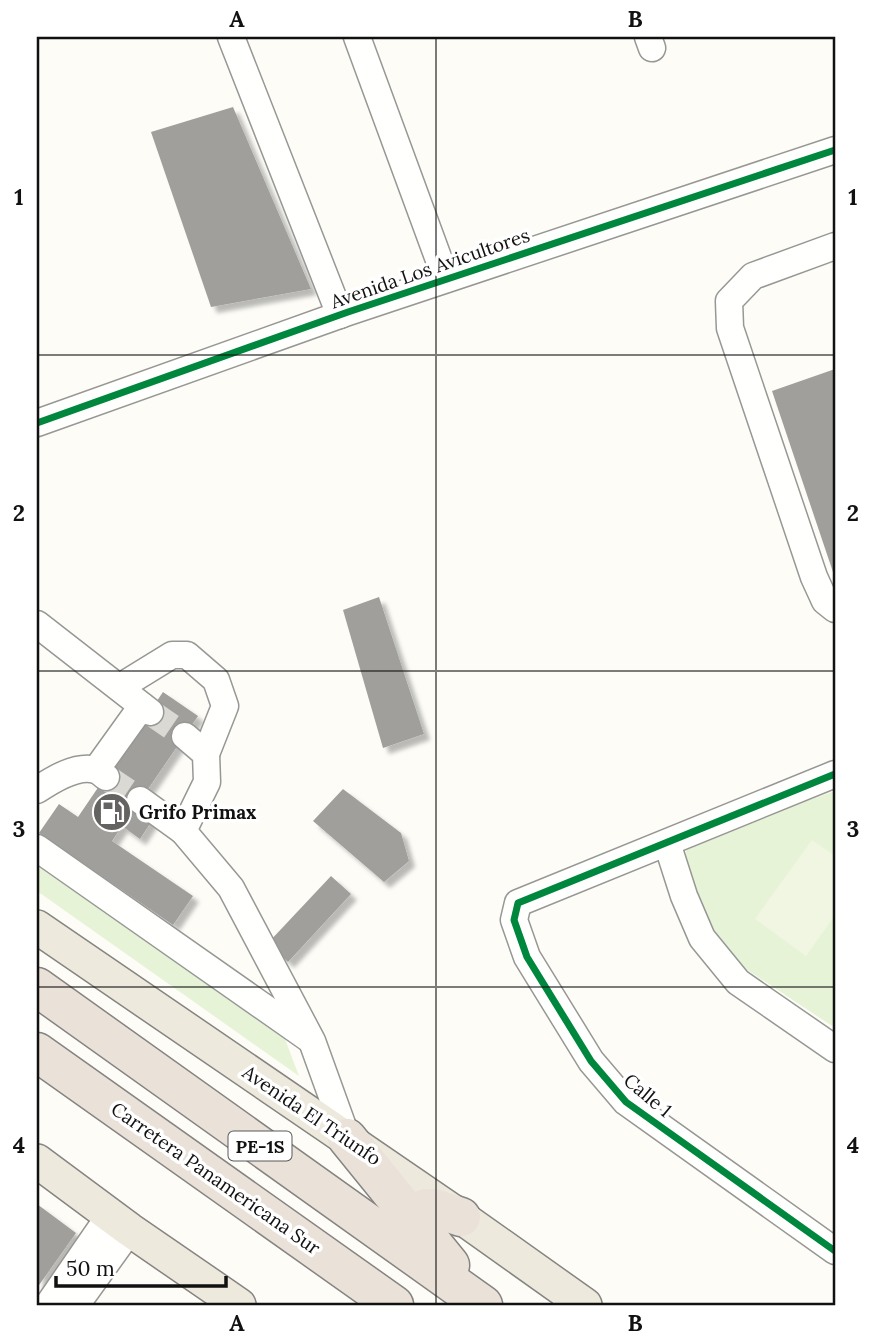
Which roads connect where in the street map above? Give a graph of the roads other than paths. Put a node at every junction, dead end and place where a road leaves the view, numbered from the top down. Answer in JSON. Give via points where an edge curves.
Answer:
{"nodes":[{"id":1,"x":231,"y":37,"type":"edge"},
{"id":2,"x":358,"y":37,"type":"edge"},
{"id":3,"x":835,"y":150,"type":"edge"},
{"id":4,"x":835,"y":246,"type":"edge"},
{"id":5,"x":446,"y":279,"type":"junction"},
{"id":6,"x":340,"y":315,"type":"junction"},
{"id":7,"x":37,"y":423,"type":"edge"},
{"id":8,"x":835,"y":609,"type":"edge"},
{"id":9,"x":37,"y":624,"type":"edge"},
{"id":10,"x":120,"y":687,"type":"junction"},
{"id":11,"x":185,"y":736,"type":"tunnel mouth"},
{"id":12,"x":206,"y":754,"type":"junction"},
{"id":13,"x":835,"y":774,"type":"edge"},
{"id":14,"x":37,"y":790,"type":"edge"},
{"id":15,"x":140,"y":800,"type":"tunnel mouth"},
{"id":16,"x":183,"y":831,"type":"junction"},
{"id":17,"x":667,"y":843,"type":"junction"},
{"id":18,"x":37,"y":848,"type":"edge"},
{"id":19,"x":37,"y":928,"type":"edge"},
{"id":20,"x":37,"y":987,"type":"edge"},
{"id":21,"x":312,"y":1041,"type":"junction"},
{"id":22,"x":835,"y":1049,"type":"edge"},
{"id":23,"x":37,"y":1052,"type":"edge"},
{"id":24,"x":347,"y":1138,"type":"junction"},
{"id":25,"x":37,"y":1161,"type":"edge"},
{"id":26,"x":461,"y":1217,"type":"junction"},
{"id":27,"x":120,"y":1222,"type":"junction"},
{"id":28,"x":418,"y":1225,"type":"junction"},
{"id":29,"x":835,"y":1251,"type":"edge"},
{"id":30,"x":48,"y":1305,"type":"edge"},
{"id":31,"x":76,"y":1305,"type":"edge"},
{"id":32,"x":239,"y":1305,"type":"edge"},
{"id":33,"x":394,"y":1305,"type":"edge"},
{"id":34,"x":483,"y":1305,"type":"edge"},
{"id":35,"x":585,"y":1305,"type":"edge"}],
"edges":[{"from":1,"to":6,"type":"street"},
{"from":2,"to":5,"type":"street"},
{"from":3,"to":5,"type":"street","name":"Avenida Los Avicultores"},
{"from":4,"to":8,"type":"street","via":[[752,275],[729,301],[730,328],[814,577],[825,601]]},
{"from":5,"to":6,"type":"street","name":"Avenida Los Avicultores"},
{"from":6,"to":7,"type":"street","name":"Avenida Los Avicultores"},
{"from":9,"to":10,"type":"street"},
{"from":10,"to":12,"type":"street","via":[[172,655],[187,655],[216,680],[225,706]]},
{"from":10,"to":14,"type":"street","via":[[146,709],[101,774],[76,770]]},
{"from":11,"to":12,"type":"street"},
{"from":12,"to":16,"type":"street","via":[[207,782]]},
{"from":13,"to":17,"type":"street"},
{"from":15,"to":16,"type":"street"},
{"from":16,"to":21,"type":"street","via":[[231,888]]},
{"from":17,"to":22,"type":"street","via":[[702,938],[738,982]]},
{"from":17,"to":29,"type":"street","name":"Calle 1","via":[[518,903],[514,920],[527,957],[591,1061],[626,1102]]},
{"from":18,"to":21,"type":"street"},
{"from":19,"to":24,"type":"main road","name":"Avenida El Triunfo"},
{"from":20,"to":34,"type":"highway","number":"PE-1S"},
{"from":21,"to":24,"type":"street"},
{"from":23,"to":33,"type":"highway","name":"Carretera Panamericana Sur","number":"PE-1S"},
{"from":24,"to":26,"type":"main road","name":"Avenida El Triunfo"},
{"from":24,"to":28,"type":"highway"},
{"from":25,"to":27,"type":"main road"},
{"from":26,"to":28,"type":"highway","via":[[426,1208],[419,1214]]},
{"from":26,"to":35,"type":"main road","name":"Avenida El Triunfo"},
{"from":27,"to":30,"type":"street"},
{"from":27,"to":31,"type":"street"},
{"from":27,"to":32,"type":"main road"},
{"from":28,"to":34,"type":"highway"}]}
